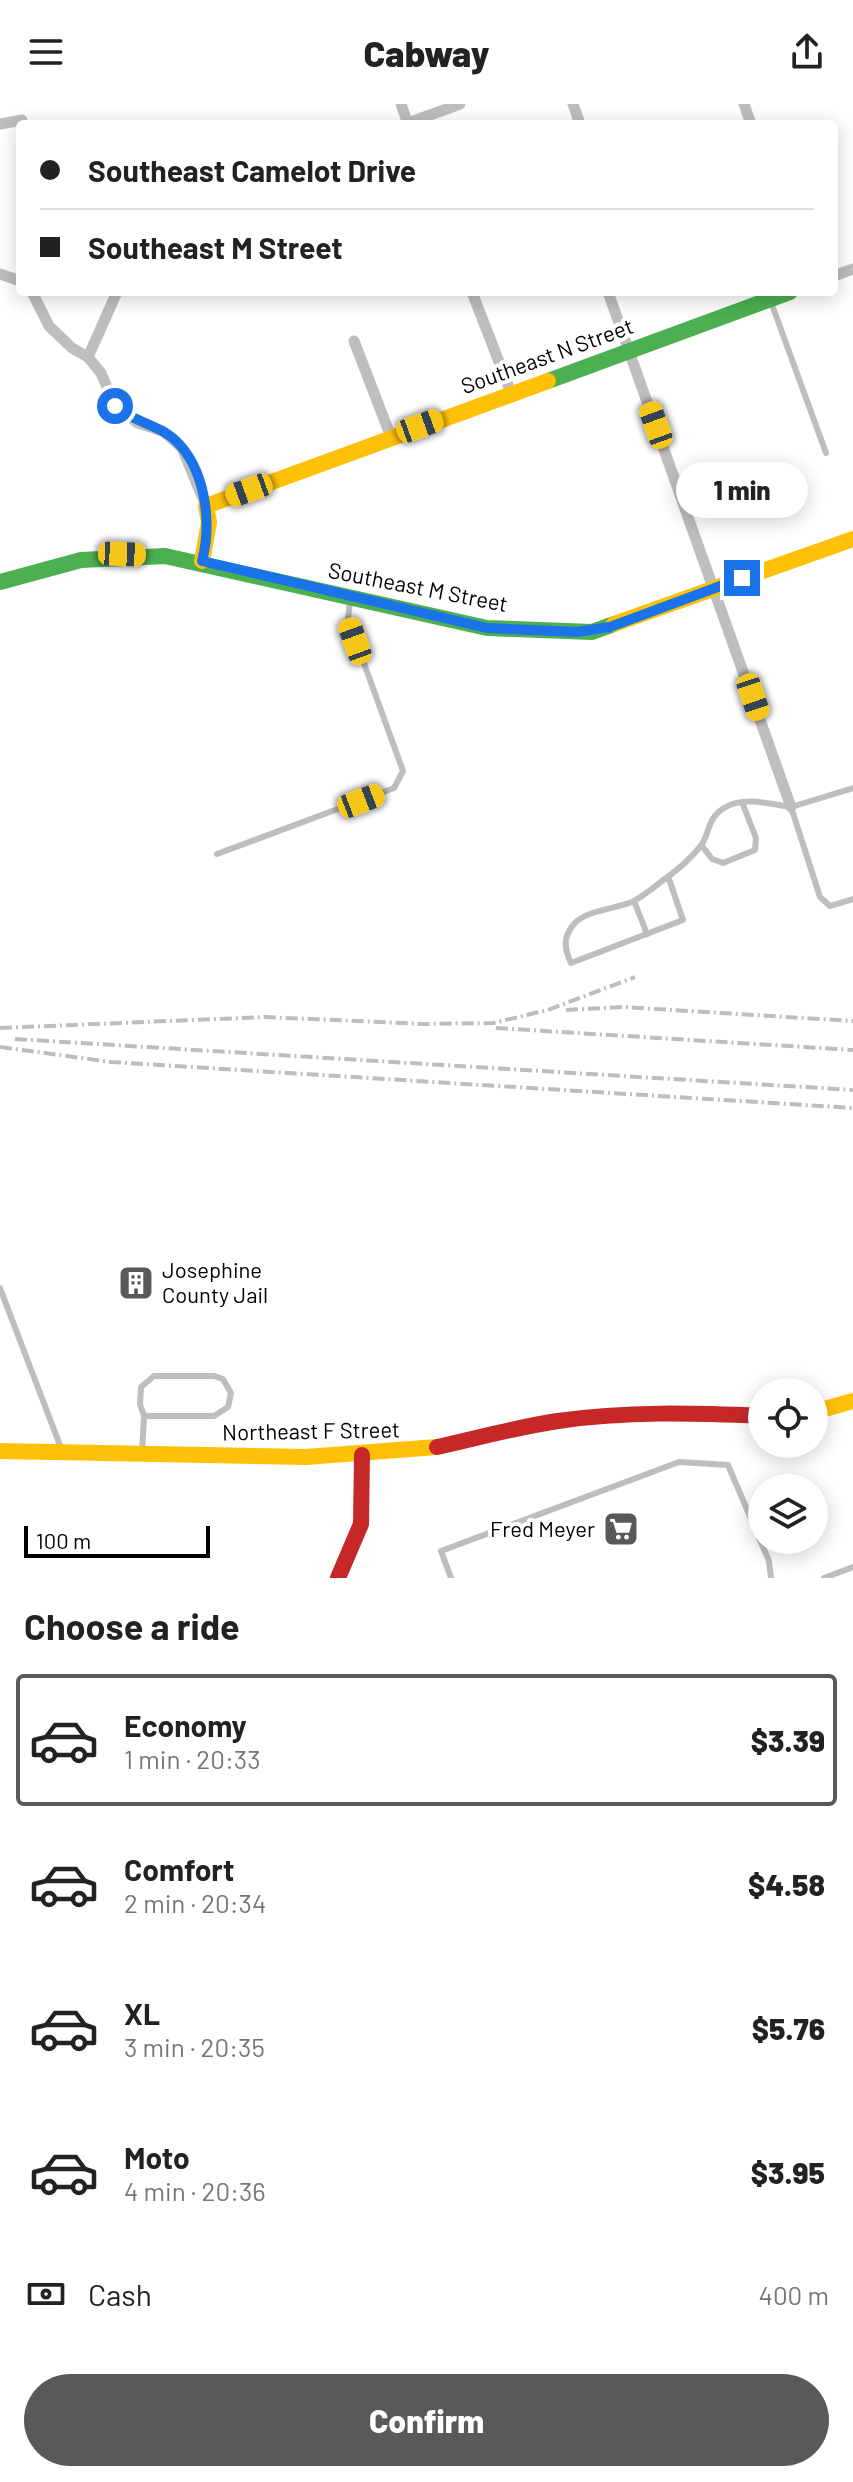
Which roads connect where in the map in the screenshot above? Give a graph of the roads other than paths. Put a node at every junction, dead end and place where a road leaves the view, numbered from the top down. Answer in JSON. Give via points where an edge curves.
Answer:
{"nodes":[{"id":1,"x":460,"y":104,"type":"edge"},
{"id":2,"x":418,"y":120,"type":"edge"},
{"id":3,"x":34,"y":296,"type":"edge"},
{"id":4,"x":115,"y":296,"type":"edge"},
{"id":5,"x":474,"y":296,"type":"edge"},
{"id":6,"x":609,"y":296,"type":"edge"},
{"id":7,"x":779,"y":296,"type":"edge"},
{"id":8,"x":770,"y":299,"type":"junction"},
{"id":9,"x":354,"y":341,"type":"dead end"},
{"id":10,"x":629,"y":350,"type":"junction"},
{"id":11,"x":88,"y":357,"type":"junction"},
{"id":12,"x":511,"y":393,"type":"junction"},
{"id":13,"x":391,"y":437,"type":"junction"},
{"id":14,"x":826,"y":453,"type":"dead end"},
{"id":15,"x":206,"y":506,"type":"junction"},
{"id":16,"x":853,"y":539,"type":"edge"},
{"id":17,"x":202,"y":561,"type":"junction"},
{"id":18,"x":0,"y":582,"type":"edge"},
{"id":19,"x":714,"y":588,"type":"junction"},
{"id":20,"x":350,"y":597,"type":"junction"},
{"id":21,"x":853,"y":788,"type":"edge"},
{"id":22,"x":742,"y":802,"type":"junction"},
{"id":23,"x":791,"y":807,"type":"junction"},
{"id":24,"x":702,"y":846,"type":"junction"},
{"id":25,"x":217,"y":854,"type":"dead end"},
{"id":26,"x":668,"y":876,"type":"junction"},
{"id":27,"x":853,"y":899,"type":"edge"},
{"id":28,"x":634,"y":901,"type":"junction"},
{"id":29,"x":647,"y":934,"type":"junction"},
{"id":30,"x":0,"y":1288,"type":"edge"},
{"id":31,"x":9,"y":1313,"type":"junction"},
{"id":32,"x":0,"y":1316,"type":"edge"},
{"id":33,"x":853,"y":1401,"type":"edge"},
{"id":34,"x":828,"y":1408,"type":"edge"},
{"id":35,"x":748,"y":1415,"type":"edge"},
{"id":36,"x":144,"y":1416,"type":"junction"},
{"id":37,"x":0,"y":1451,"type":"edge"},
{"id":38,"x":62,"y":1452,"type":"junction"},
{"id":39,"x":142,"y":1453,"type":"junction"},
{"id":40,"x":362,"y":1455,"type":"junction"},
{"id":41,"x":853,"y":1567,"type":"edge"},
{"id":42,"x":338,"y":1578,"type":"edge"},
{"id":43,"x":451,"y":1578,"type":"edge"},
{"id":44,"x":771,"y":1578,"type":"edge"},
{"id":45,"x":824,"y":1578,"type":"edge"}],
"edges":[{"from":1,"to":2,"type":"street"},
{"from":3,"to":11,"type":"street","via":[[55,333]]},
{"from":4,"to":11,"type":"street"},
{"from":5,"to":12,"type":"street"},
{"from":6,"to":10,"type":"street"},
{"from":7,"to":8,"type":"street","name":"Southeast N Street"},
{"from":8,"to":10,"type":"street","name":"Southeast N Street"},
{"from":8,"to":14,"type":"lane"},
{"from":9,"to":13,"type":"street"},
{"from":10,"to":12,"type":"street","name":"Southeast N Street"},
{"from":10,"to":19,"type":"street"},
{"from":11,"to":15,"type":"street","via":[[115,406],[138,423],[163,431],[182,448]]},
{"from":12,"to":13,"type":"street","name":"Southeast N Street"},
{"from":13,"to":15,"type":"street","name":"Southeast N Street"},
{"from":15,"to":17,"type":"street","via":[[209,522]]},
{"from":16,"to":19,"type":"street","name":"Southeast M Street"},
{"from":17,"to":18,"type":"street","via":[[122,554],[76,559]]},
{"from":17,"to":20,"type":"street","name":"Southeast M Street"},
{"from":19,"to":20,"type":"street","name":"Southeast M Street","via":[[592,632],[487,628]]},
{"from":19,"to":23,"type":"street"},
{"from":20,"to":25,"type":"lane","via":[[348,619],[403,771],[401,781]]},
{"from":21,"to":23,"type":"lane"},
{"from":22,"to":23,"type":"lane"},
{"from":22,"to":24,"type":"lane","via":[[725,807],[707,824]]},
{"from":22,"to":24,"type":"lane","via":[[756,838],[755,850],[723,863]]},
{"from":23,"to":27,"type":"lane","via":[[820,897],[830,906]]},
{"from":24,"to":26,"type":"lane"},
{"from":26,"to":28,"type":"lane"},
{"from":26,"to":29,"type":"lane","via":[[683,920]]},
{"from":28,"to":29,"type":"lane"},
{"from":28,"to":29,"type":"lane","via":[[577,920],[566,934],[565,949],[571,963]]},
{"from":30,"to":31,"type":"lane"},
{"from":31,"to":32,"type":"lane"},
{"from":31,"to":38,"type":"lane"},
{"from":33,"to":34,"type":"street"},
{"from":35,"to":40,"type":"street","name":"Northeast F Street","via":[[612,1415],[532,1425],[410,1452]]},
{"from":36,"to":36,"type":"lane","via":[[214,1416],[228,1407],[231,1393],[223,1379],[214,1376],[154,1376],[141,1387]]},
{"from":36,"to":39,"type":"lane"},
{"from":37,"to":38,"type":"street","name":"Northeast F Street"},
{"from":38,"to":39,"type":"street","name":"Northeast F Street"},
{"from":39,"to":40,"type":"street","name":"Northeast F Street"},
{"from":40,"to":42,"type":"street","via":[[361,1524]]},
{"from":41,"to":45,"type":"lane"},
{"from":43,"to":44,"type":"lane","via":[[441,1551],[679,1462],[728,1465],[769,1561]]}]}
